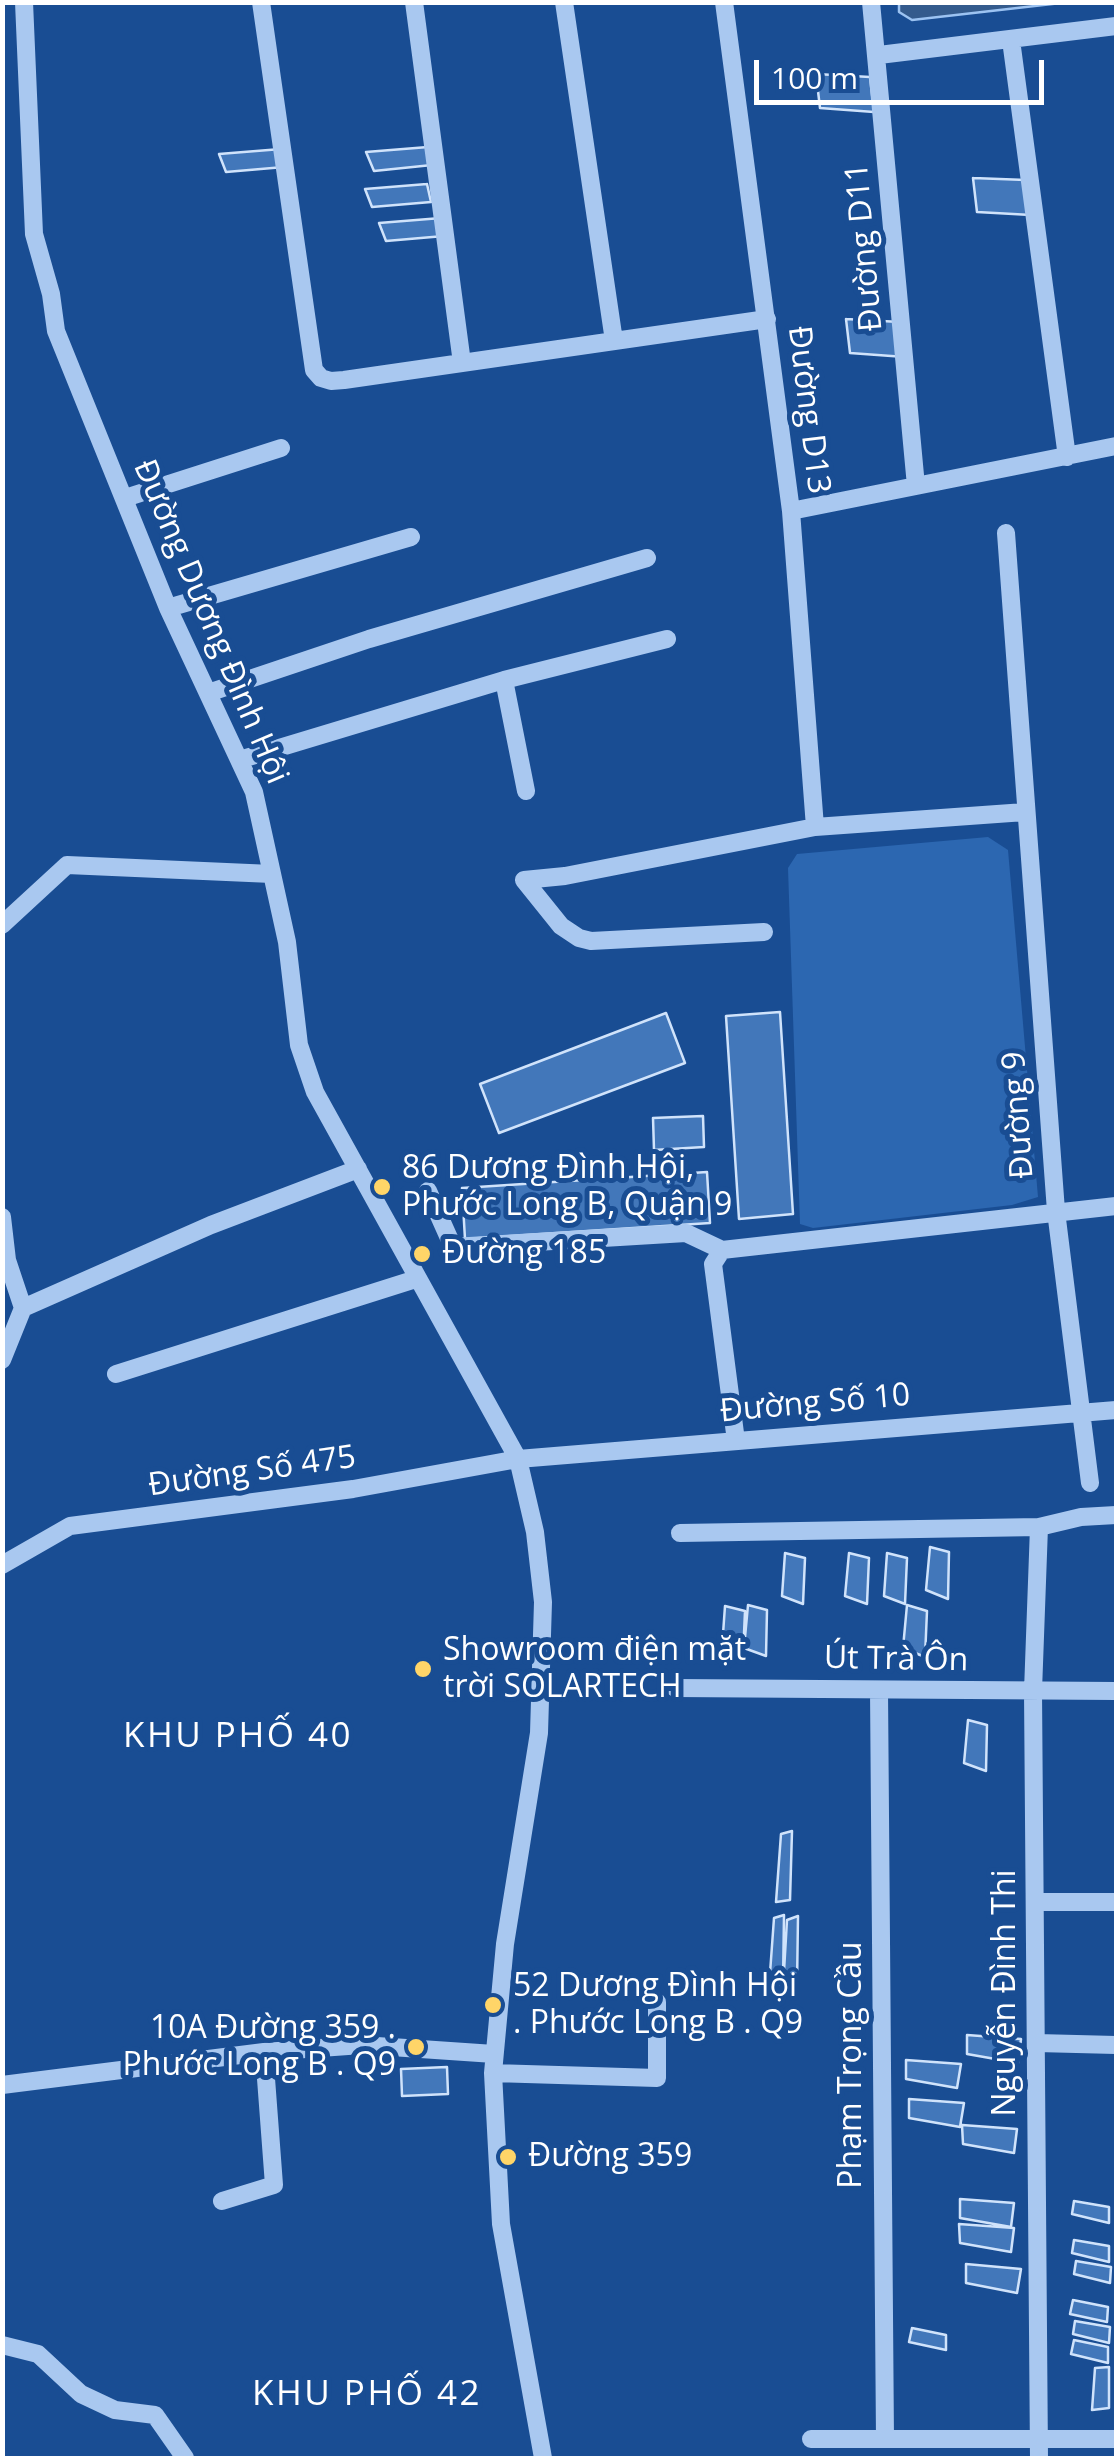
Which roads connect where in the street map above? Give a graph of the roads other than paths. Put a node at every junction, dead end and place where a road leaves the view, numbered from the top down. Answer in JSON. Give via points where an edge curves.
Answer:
{"nodes":[{"id":1,"x":24,"y":2,"type":"edge"},
{"id":2,"x":261,"y":2,"type":"edge"},
{"id":3,"x":414,"y":2,"type":"edge"},
{"id":4,"x":564,"y":2,"type":"edge"},
{"id":5,"x":724,"y":2,"type":"edge"},
{"id":6,"x":872,"y":2,"type":"edge"},
{"id":7,"x":1116,"y":26,"type":"edge"},
{"id":8,"x":1011,"y":40,"type":"junction"},
{"id":9,"x":878,"y":55,"type":"junction"},
{"id":10,"x":766,"y":320,"type":"junction"},
{"id":11,"x":614,"y":341,"type":"junction"},
{"id":12,"x":462,"y":364,"type":"junction"},
{"id":13,"x":1116,"y":446,"type":"edge"},
{"id":14,"x":281,"y":448,"type":"dead end"},
{"id":15,"x":1067,"y":458,"type":"junction"},
{"id":16,"x":916,"y":486,"type":"junction"},
{"id":17,"x":124,"y":498,"type":"junction"},
{"id":18,"x":791,"y":511,"type":"junction"},
{"id":19,"x":1006,"y":533,"type":"dead end"},
{"id":20,"x":411,"y":536,"type":"dead end"},
{"id":21,"x":647,"y":558,"type":"dead end"},
{"id":22,"x":168,"y":608,"type":"junction"},
{"id":23,"x":667,"y":639,"type":"dead end"},
{"id":24,"x":504,"y":680,"type":"junction"},
{"id":25,"x":208,"y":693,"type":"junction"},
{"id":26,"x":239,"y":760,"type":"junction"},
{"id":27,"x":526,"y":791,"type":"dead end"},
{"id":28,"x":1026,"y":812,"type":"junction"},
{"id":29,"x":815,"y":827,"type":"junction"},
{"id":30,"x":272,"y":874,"type":"junction"},
{"id":31,"x":2,"y":924,"type":"edge"},
{"id":32,"x":764,"y":932,"type":"dead end"},
{"id":33,"x":358,"y":1168,"type":"junction"},
{"id":34,"x":428,"y":1190,"type":"dead end"},
{"id":35,"x":1116,"y":1206,"type":"edge"},
{"id":36,"x":1056,"y":1211,"type":"junction"},
{"id":37,"x":2,"y":1217,"type":"edge"},
{"id":38,"x":722,"y":1250,"type":"junction"},
{"id":39,"x":416,"y":1279,"type":"junction"},
{"id":40,"x":22,"y":1308,"type":"junction"},
{"id":41,"x":2,"y":1360,"type":"edge"},
{"id":42,"x":116,"y":1374,"type":"dead end"},
{"id":43,"x":1116,"y":1410,"type":"edge"},
{"id":44,"x":1081,"y":1412,"type":"junction"},
{"id":45,"x":736,"y":1441,"type":"junction"},
{"id":46,"x":518,"y":1459,"type":"junction"},
{"id":47,"x":1090,"y":1483,"type":"dead end"},
{"id":48,"x":1116,"y":1515,"type":"edge"},
{"id":49,"x":1038,"y":1526,"type":"junction"},
{"id":50,"x":680,"y":1533,"type":"dead end"},
{"id":51,"x":2,"y":1566,"type":"edge"},
{"id":52,"x":675,"y":1688,"type":"dead end"},
{"id":53,"x":879,"y":1690,"type":"junction"},
{"id":54,"x":1034,"y":1691,"type":"junction"},
{"id":55,"x":1116,"y":1692,"type":"edge"},
{"id":56,"x":1036,"y":1902,"type":"junction"},
{"id":57,"x":1116,"y":1902,"type":"edge"},
{"id":58,"x":657,"y":2002,"type":"dead end"},
{"id":59,"x":1036,"y":2044,"type":"junction"},
{"id":60,"x":1116,"y":2046,"type":"edge"},
{"id":61,"x":264,"y":2052,"type":"junction"},
{"id":62,"x":494,"y":2064,"type":"junction"},
{"id":63,"x":2,"y":2085,"type":"edge"},
{"id":64,"x":222,"y":2202,"type":"dead end"},
{"id":65,"x":2,"y":2345,"type":"edge"},
{"id":66,"x":885,"y":2439,"type":"junction"},
{"id":67,"x":1039,"y":2439,"type":"junction"},
{"id":68,"x":1116,"y":2439,"type":"edge"},
{"id":69,"x":812,"y":2440,"type":"dead end"},
{"id":70,"x":186,"y":2458,"type":"edge"},
{"id":71,"x":543,"y":2458,"type":"edge"},
{"id":72,"x":1039,"y":2458,"type":"edge"}],
"edges":[{"from":1,"to":17,"type":"street","name":"Đường Dương Đình Hội","via":[[34,234],[56,331]]},
{"from":2,"to":12,"type":"street","via":[[314,370],[330,382]]},
{"from":3,"to":12,"type":"street"},
{"from":4,"to":11,"type":"street"},
{"from":5,"to":10,"type":"street","name":"Đường D13"},
{"from":6,"to":9,"type":"street","name":"Đường D11"},
{"from":7,"to":8,"type":"street"},
{"from":8,"to":9,"type":"street"},
{"from":8,"to":15,"type":"street"},
{"from":9,"to":16,"type":"street","name":"Đường D11"},
{"from":10,"to":11,"type":"street"},
{"from":10,"to":18,"type":"street","name":"Đường D13"},
{"from":11,"to":12,"type":"street"},
{"from":13,"to":15,"type":"street"},
{"from":14,"to":17,"type":"street"},
{"from":15,"to":16,"type":"street"},
{"from":16,"to":18,"type":"street"},
{"from":17,"to":22,"type":"street","name":"Đường Dương Đình Hội"},
{"from":18,"to":29,"type":"street","name":"Đường D13"},
{"from":19,"to":28,"type":"street","name":"Đường 9"},
{"from":20,"to":22,"type":"street"},
{"from":21,"to":25,"type":"street"},
{"from":22,"to":25,"type":"street","name":"Đường Dương Đình Hội"},
{"from":23,"to":24,"type":"street"},
{"from":24,"to":26,"type":"street"},
{"from":24,"to":27,"type":"street"},
{"from":25,"to":26,"type":"street","name":"Đường Dương Đình Hội"},
{"from":26,"to":30,"type":"street","name":"Đường Dương Đình Hội","via":[[254,792]]},
{"from":28,"to":29,"type":"street"},
{"from":28,"to":36,"type":"street","name":"Đường 9"},
{"from":29,"to":32,"type":"street","via":[[524,880],[579,938]]},
{"from":30,"to":31,"type":"street","via":[[66,865]]},
{"from":30,"to":33,"type":"street","name":"Đường Dương Đình Hội","via":[[300,1045],[315,1092]]},
{"from":33,"to":39,"type":"street","name":"Đường Dương Đình Hội"},
{"from":33,"to":40,"type":"street"},
{"from":34,"to":38,"type":"street","via":[[453,1247],[686,1233]]},
{"from":35,"to":36,"type":"street"},
{"from":36,"to":38,"type":"street"},
{"from":36,"to":44,"type":"street","name":"Đường 9"},
{"from":37,"to":40,"type":"street"},
{"from":38,"to":45,"type":"street","via":[[713,1264]]},
{"from":39,"to":42,"type":"street"},
{"from":39,"to":46,"type":"street","name":"Đường Dương Đình Hội"},
{"from":40,"to":41,"type":"street"},
{"from":43,"to":44,"type":"street","name":"Đường Số 10"},
{"from":44,"to":45,"type":"street","name":"Đường Số 10"},
{"from":44,"to":47,"type":"street","name":"Đường 9"},
{"from":45,"to":46,"type":"street","name":"Đường Số 10"},
{"from":46,"to":51,"type":"street","name":"Đường Số 475","via":[[353,1489],[70,1526]]},
{"from":46,"to":62,"type":"street","name":"Đường Dương Đình Hội","via":[[543,1602],[539,1733],[505,1944]]},
{"from":48,"to":49,"type":"street"},
{"from":49,"to":50,"type":"street"},
{"from":49,"to":54,"type":"street","name":"Nguyễn Đình Thi"},
{"from":52,"to":53,"type":"street","name":"Út Trà Ôn"},
{"from":53,"to":54,"type":"street","name":"Út Trà Ôn"},
{"from":53,"to":66,"type":"street","name":"Phạm Trọng Cầu"},
{"from":54,"to":55,"type":"street","name":"Út Trà Ôn"},
{"from":54,"to":56,"type":"street","name":"Nguyễn Đình Thi"},
{"from":56,"to":57,"type":"street"},
{"from":56,"to":59,"type":"street","name":"Nguyễn Đình Thi"},
{"from":58,"to":62,"type":"street","via":[[657,2078]]},
{"from":59,"to":60,"type":"street"},
{"from":59,"to":67,"type":"street","name":"Nguyễn Đình Thi"},
{"from":61,"to":62,"type":"street","via":[[362,2045]]},
{"from":61,"to":63,"type":"street"},
{"from":61,"to":64,"type":"street","via":[[274,2185]]},
{"from":62,"to":71,"type":"street","name":"Đường Dương Đình Hội","via":[[501,2224]]},
{"from":65,"to":70,"type":"street","via":[[38,2354],[81,2394],[115,2410],[155,2415]]},
{"from":66,"to":67,"type":"street"},
{"from":66,"to":69,"type":"street"},
{"from":67,"to":68,"type":"street"},
{"from":67,"to":72,"type":"street","name":"Nguyễn Đình Thi"}]}
